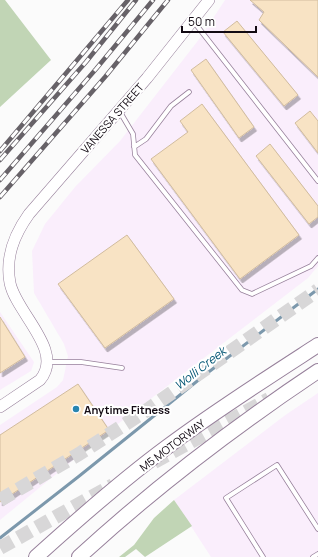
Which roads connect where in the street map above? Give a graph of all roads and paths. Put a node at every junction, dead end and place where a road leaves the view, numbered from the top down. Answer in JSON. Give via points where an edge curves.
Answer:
{"nodes":[{"id":1,"x":209,"y":0,"type":"edge"},
{"id":2,"x":193,"y":21,"type":"junction"},
{"id":3,"x":189,"y":92,"type":"dead end"},
{"id":4,"x":119,"y":110,"type":"junction"},
{"id":5,"x":134,"y":146,"type":"junction"},
{"id":6,"x":318,"y":180,"type":"edge"},
{"id":7,"x":318,"y":258,"type":"edge"},
{"id":8,"x":318,"y":337,"type":"edge"},
{"id":9,"x":318,"y":345,"type":"edge"},
{"id":10,"x":48,"y":362,"type":"junction"},
{"id":11,"x":122,"y":368,"type":"dead end"},
{"id":12,"x":318,"y":372,"type":"edge"},
{"id":13,"x":242,"y":393,"type":"junction"},
{"id":14,"x":0,"y":407,"type":"edge"},
{"id":15,"x":318,"y":529,"type":"edge"},
{"id":16,"x":318,"y":554,"type":"edge"},
{"id":17,"x":36,"y":557,"type":"edge"},
{"id":18,"x":79,"y":557,"type":"edge"},
{"id":19,"x":263,"y":557,"type":"edge"},
{"id":20,"x":313,"y":557,"type":"edge"}],
"edges":[{"from":1,"to":2,"type":"main road","name":"VANESSA STREET"},
{"from":2,"to":4,"type":"main road","name":"VANESSA STREET"},
{"from":2,"to":6,"type":"lane"},
{"from":3,"to":5,"type":"lane","via":[[171,106],[146,139]]},
{"from":4,"to":5,"type":"lane","via":[[133,134]]},
{"from":4,"to":10,"type":"main road","name":"VANESSA STREET","via":[[29,214],[10,249],[10,282],[17,302],[45,347]]},
{"from":5,"to":7,"type":"lane","via":[[135,155],[242,290],[252,294],[311,266]]},
{"from":8,"to":13,"type":"highway"},
{"from":9,"to":13,"type":"highway","name":"M5 MOTORWAY"},
{"from":10,"to":11,"type":"lane","via":[[61,360]]},
{"from":10,"to":14,"type":"main road","via":[[40,380]]},
{"from":12,"to":18,"type":"highway","via":[[242,424],[198,458]]},
{"from":13,"to":17,"type":"highway","name":"M5 MOTORWAY","via":[[166,447]]},
{"from":15,"to":19,"type":"lane","via":[[277,465],[226,498]]},
{"from":16,"to":20,"type":"lane"}]}
